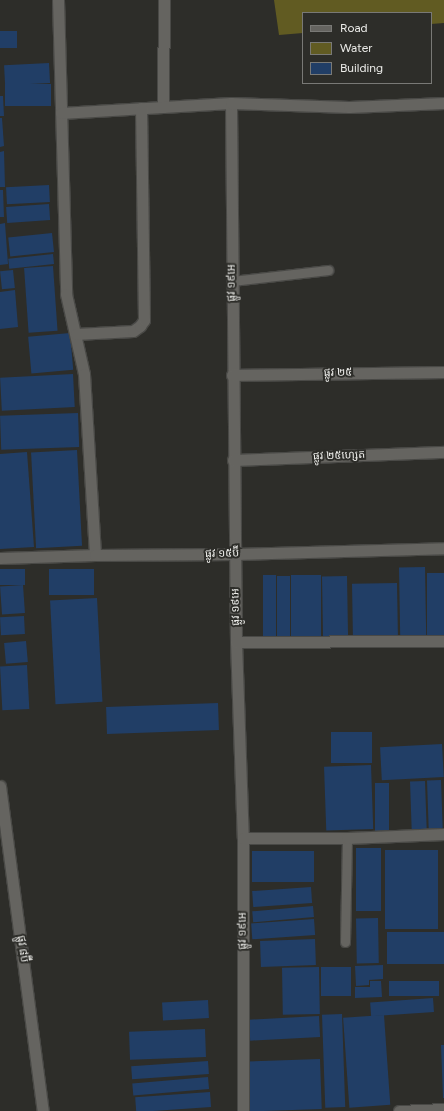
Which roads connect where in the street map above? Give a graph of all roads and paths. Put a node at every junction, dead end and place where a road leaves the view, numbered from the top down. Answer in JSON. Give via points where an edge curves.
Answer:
{"nodes":[{"id":1,"x":58,"y":0,"type":"edge"},
{"id":2,"x":164,"y":0,"type":"edge"},
{"id":3,"x":230,"y":103,"type":"junction"},
{"id":4,"x":444,"y":103,"type":"edge"},
{"id":5,"x":163,"y":107,"type":"junction"},
{"id":6,"x":141,"y":108,"type":"junction"},
{"id":7,"x":61,"y":113,"type":"junction"},
{"id":8,"x":328,"y":270,"type":"dead end"},
{"id":9,"x":232,"y":281,"type":"junction"},
{"id":10,"x":76,"y":334,"type":"junction"},
{"id":11,"x":444,"y":372,"type":"edge"},
{"id":12,"x":232,"y":375,"type":"junction"},
{"id":13,"x":444,"y":452,"type":"edge"},
{"id":14,"x":234,"y":460,"type":"junction"},
{"id":15,"x":444,"y":548,"type":"edge"},
{"id":16,"x":235,"y":554,"type":"junction"},
{"id":17,"x":95,"y":555,"type":"junction"},
{"id":18,"x":0,"y":558,"type":"edge"},
{"id":19,"x":444,"y":641,"type":"edge"},
{"id":20,"x":236,"y":642,"type":"junction"},
{"id":21,"x":0,"y":786,"type":"edge"},
{"id":22,"x":444,"y":834,"type":"edge"},
{"id":23,"x":243,"y":838,"type":"junction"},
{"id":24,"x":347,"y":838,"type":"junction"},
{"id":25,"x":345,"y":942,"type":"dead end"},
{"id":26,"x":444,"y":1109,"type":"edge"},
{"id":27,"x":43,"y":1111,"type":"edge"},
{"id":28,"x":243,"y":1111,"type":"edge"},
{"id":29,"x":399,"y":1111,"type":"edge"}],
"edges":[{"from":1,"to":7,"type":"street"},
{"from":2,"to":5,"type":"street"},
{"from":3,"to":4,"type":"street","via":[[350,107]]},
{"from":3,"to":5,"type":"street"},
{"from":3,"to":9,"type":"street","name":"ផ្លូវ ១៩អេ"},
{"from":5,"to":6,"type":"street"},
{"from":6,"to":7,"type":"street"},
{"from":6,"to":10,"type":"street","via":[[144,320],[133,330]]},
{"from":7,"to":10,"type":"street","via":[[66,294]]},
{"from":8,"to":9,"type":"lane"},
{"from":9,"to":12,"type":"street","name":"ផ្លូវ ១៩អេ"},
{"from":10,"to":17,"type":"street","via":[[84,374]]},
{"from":11,"to":12,"type":"street","name":"ផ្លូវ ២៥"},
{"from":12,"to":14,"type":"street","name":"ផ្លូវ ១៩អេ"},
{"from":13,"to":14,"type":"street","name":"ផ្លូវ ២៥ហ្សេត"},
{"from":14,"to":16,"type":"street","name":"ផ្លូវ ១៩អេ"},
{"from":15,"to":16,"type":"street","name":"ផ្លូវ ១៥ប៊ី"},
{"from":16,"to":17,"type":"street","name":"ផ្លូវ ១៥ប៊ី"},
{"from":16,"to":20,"type":"street","name":"ផ្លូវ ១៩អេ"},
{"from":17,"to":18,"type":"street","name":"ផ្លូវ ១៥ប៊ី"},
{"from":19,"to":20,"type":"street"},
{"from":20,"to":23,"type":"street","name":"ផ្លូវ ១៩អេ"},
{"from":21,"to":27,"type":"street","name":"ផ្លូវ ៨ប៊ី"},
{"from":22,"to":24,"type":"street"},
{"from":23,"to":24,"type":"street"},
{"from":23,"to":28,"type":"street","name":"ផ្លូវ ១៩អេ"},
{"from":24,"to":25,"type":"lane"},
{"from":26,"to":29,"type":"street"}]}
